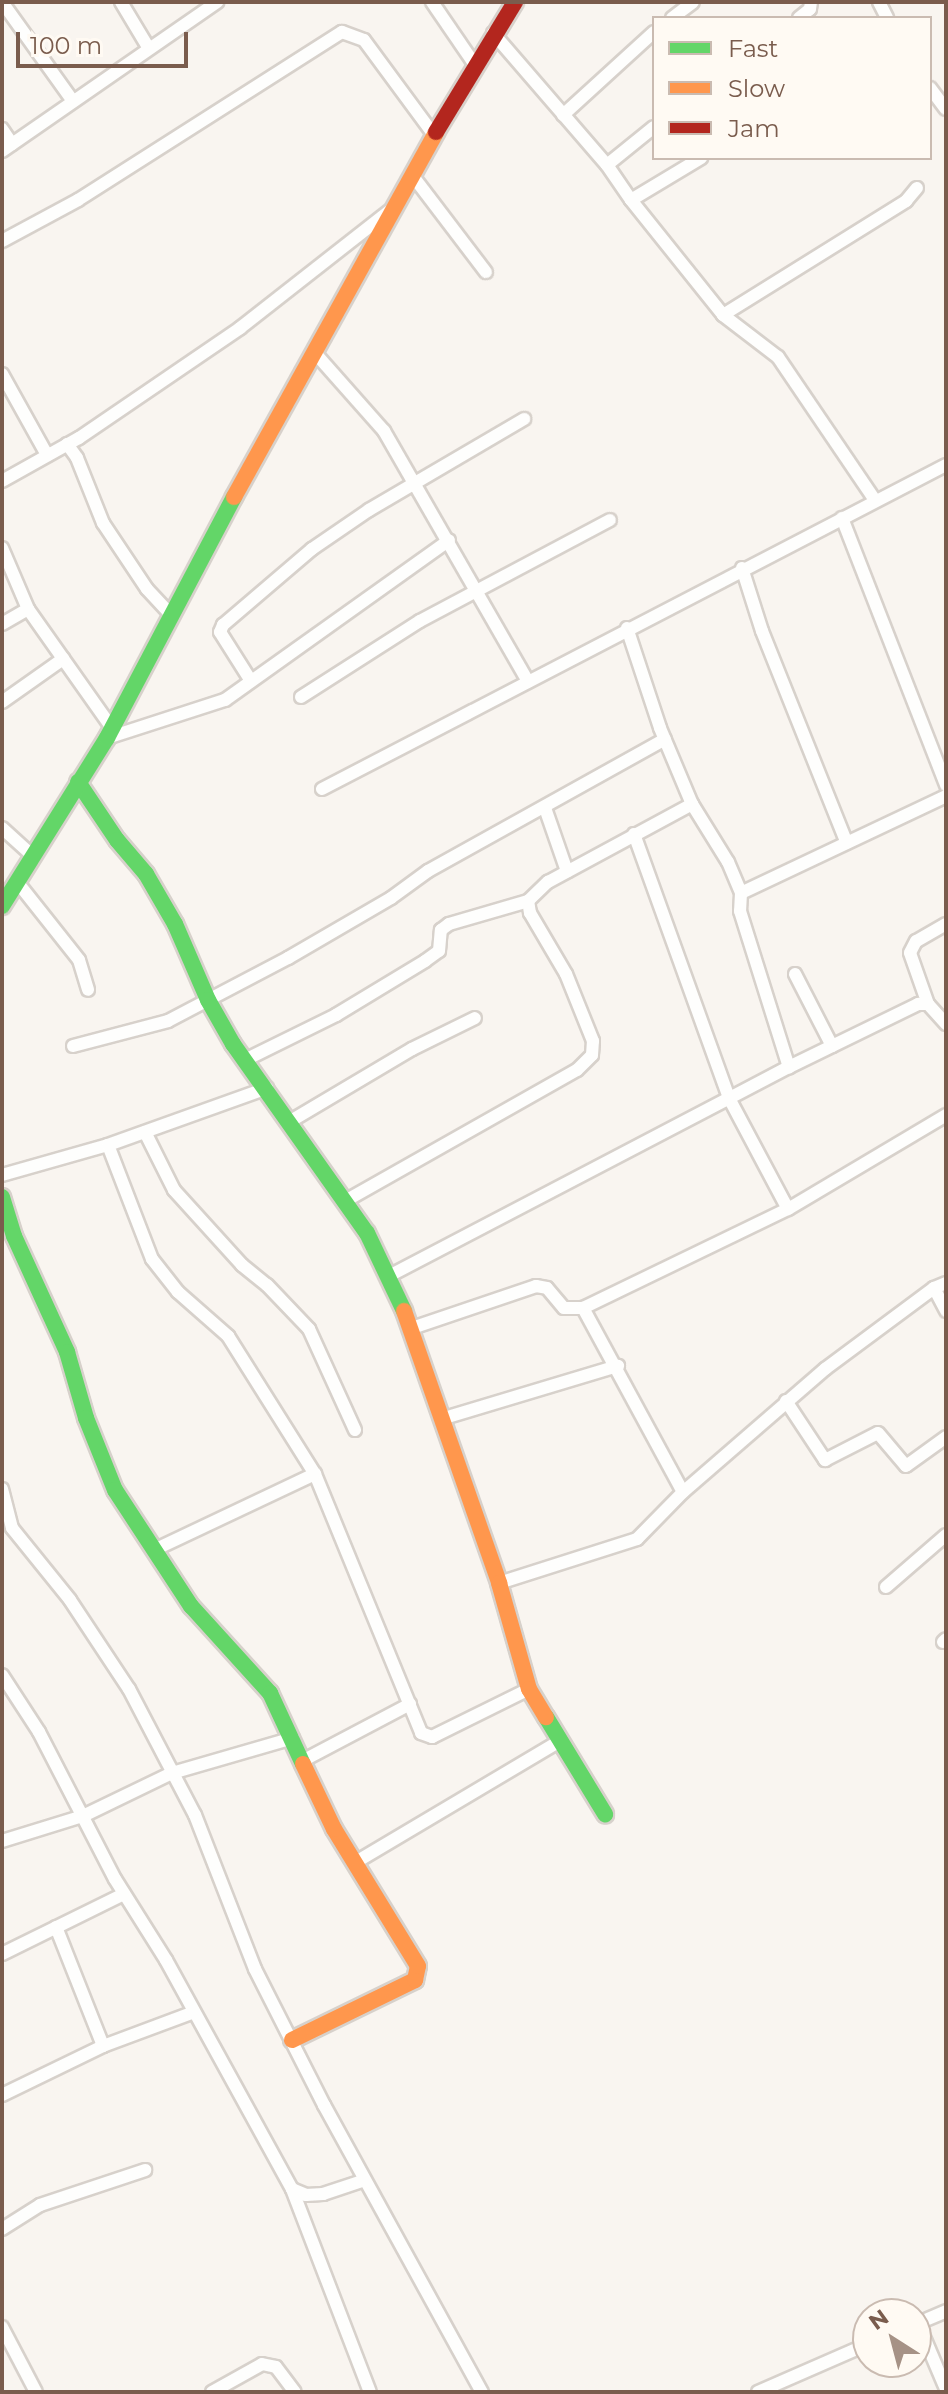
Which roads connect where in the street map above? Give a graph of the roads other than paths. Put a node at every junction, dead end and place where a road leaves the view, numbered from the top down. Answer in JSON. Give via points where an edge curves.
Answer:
{"nodes":[{"id":1,"x":2,"y":2,"type":"edge"},
{"id":2,"x":121,"y":2,"type":"edge"},
{"id":3,"x":217,"y":2,"type":"edge"},
{"id":4,"x":432,"y":2,"type":"edge"},
{"id":5,"x":693,"y":2,"type":"edge"},
{"id":6,"x":510,"y":5,"type":"edge"},
{"id":7,"x":675,"y":16,"type":"edge"},
{"id":8,"x":493,"y":33,"type":"junction"},
{"id":9,"x":652,"y":34,"type":"edge"},
{"id":10,"x":148,"y":47,"type":"junction"},
{"id":11,"x":475,"y":65,"type":"junction"},
{"id":12,"x":932,"y":91,"type":"edge"},
{"id":13,"x":73,"y":101,"type":"junction"},
{"id":14,"x":946,"y":109,"type":"edge"},
{"id":15,"x":563,"y":115,"type":"junction"},
{"id":16,"x":2,"y":129,"type":"edge"},
{"id":17,"x":652,"y":129,"type":"edge"},
{"id":18,"x":434,"y":135,"type":"junction"},
{"id":19,"x":7,"y":147,"type":"edge"},
{"id":20,"x":698,"y":160,"type":"edge"},
{"id":21,"x":607,"y":165,"type":"junction"},
{"id":22,"x":412,"y":175,"type":"junction"},
{"id":23,"x":917,"y":188,"type":"dead end"},
{"id":24,"x":631,"y":200,"type":"junction"},
{"id":25,"x":398,"y":204,"type":"junction"},
{"id":26,"x":2,"y":241,"type":"edge"},
{"id":27,"x":486,"y":272,"type":"dead end"},
{"id":28,"x":723,"y":315,"type":"junction"},
{"id":29,"x":315,"y":353,"type":"junction"},
{"id":30,"x":2,"y":374,"type":"edge"},
{"id":31,"x":524,"y":419,"type":"dead end"},
{"id":32,"x":67,"y":444,"type":"junction"},
{"id":33,"x":47,"y":455,"type":"junction"},
{"id":34,"x":946,"y":465,"type":"edge"},
{"id":35,"x":2,"y":481,"type":"edge"},
{"id":36,"x":413,"y":484,"type":"junction"},
{"id":37,"x":875,"y":500,"type":"junction"},
{"id":38,"x":842,"y":518,"type":"junction"},
{"id":39,"x":610,"y":520,"type":"dead end"},
{"id":40,"x":449,"y":540,"type":"junction"},
{"id":41,"x":2,"y":548,"type":"edge"},
{"id":42,"x":742,"y":568,"type":"junction"},
{"id":43,"x":477,"y":589,"type":"junction"},
{"id":44,"x":28,"y":609,"type":"junction"},
{"id":45,"x":170,"y":614,"type":"junction"},
{"id":46,"x":2,"y":624,"type":"edge"},
{"id":47,"x":627,"y":628,"type":"junction"},
{"id":48,"x":63,"y":659,"type":"junction"},
{"id":49,"x":251,"y":681,"type":"junction"},
{"id":50,"x":528,"y":681,"type":"junction"},
{"id":51,"x":301,"y":697,"type":"dead end"},
{"id":52,"x":2,"y":702,"type":"edge"},
{"id":53,"x":110,"y":733,"type":"junction"},
{"id":54,"x":665,"y":739,"type":"junction"},
{"id":55,"x":78,"y":782,"type":"junction"},
{"id":56,"x":946,"y":785,"type":"edge"},
{"id":57,"x":322,"y":789,"type":"dead end"},
{"id":58,"x":946,"y":796,"type":"edge"},
{"id":59,"x":692,"y":804,"type":"junction"},
{"id":60,"x":545,"y":808,"type":"junction"},
{"id":61,"x":2,"y":828,"type":"edge"},
{"id":62,"x":634,"y":834,"type":"junction"},
{"id":63,"x":847,"y":843,"type":"junction"},
{"id":64,"x":34,"y":857,"type":"junction"},
{"id":65,"x":567,"y":871,"type":"junction"},
{"id":66,"x":18,"y":883,"type":"junction"},
{"id":67,"x":741,"y":893,"type":"junction"},
{"id":68,"x":528,"y":901,"type":"junction"},
{"id":69,"x":2,"y":906,"type":"edge"},
{"id":70,"x":946,"y":924,"type":"edge"},
{"id":71,"x":795,"y":974,"type":"dead end"},
{"id":72,"x":88,"y":990,"type":"dead end"},
{"id":73,"x":208,"y":1000,"type":"junction"},
{"id":74,"x":928,"y":1004,"type":"junction"},
{"id":75,"x":475,"y":1018,"type":"dead end"},
{"id":76,"x":946,"y":1023,"type":"edge"},
{"id":77,"x":73,"y":1046,"type":"dead end"},
{"id":78,"x":832,"y":1046,"type":"junction"},
{"id":79,"x":245,"y":1060,"type":"junction"},
{"id":80,"x":789,"y":1067,"type":"junction"},
{"id":81,"x":267,"y":1088,"type":"junction"},
{"id":82,"x":730,"y":1100,"type":"junction"},
{"id":83,"x":946,"y":1115,"type":"edge"},
{"id":84,"x":289,"y":1122,"type":"junction"},
{"id":85,"x":145,"y":1132,"type":"junction"},
{"id":86,"x":108,"y":1145,"type":"junction"},
{"id":87,"x":2,"y":1175,"type":"edge"},
{"id":88,"x":2,"y":1197,"type":"edge"},
{"id":89,"x":347,"y":1200,"type":"junction"},
{"id":90,"x":788,"y":1209,"type":"junction"},
{"id":91,"x":387,"y":1277,"type":"junction"},
{"id":92,"x":940,"y":1285,"type":"edge"},
{"id":93,"x":583,"y":1308,"type":"junction"},
{"id":94,"x":946,"y":1311,"type":"edge"},
{"id":95,"x":412,"y":1328,"type":"junction"},
{"id":96,"x":618,"y":1366,"type":"junction"},
{"id":97,"x":786,"y":1401,"type":"junction"},
{"id":98,"x":441,"y":1419,"type":"junction"},
{"id":99,"x":355,"y":1430,"type":"dead end"},
{"id":100,"x":946,"y":1437,"type":"edge"},
{"id":101,"x":315,"y":1474,"type":"junction"},
{"id":102,"x":2,"y":1489,"type":"edge"},
{"id":103,"x":683,"y":1492,"type":"junction"},
{"id":104,"x":946,"y":1535,"type":"edge"},
{"id":105,"x":156,"y":1549,"type":"junction"},
{"id":106,"x":499,"y":1583,"type":"junction"},
{"id":107,"x":886,"y":1587,"type":"dead end"},
{"id":108,"x":3,"y":1681,"type":"edge"},
{"id":109,"x":529,"y":1689,"type":"junction"},
{"id":110,"x":410,"y":1704,"type":"junction"},
{"id":111,"x":293,"y":1738,"type":"junction"},
{"id":112,"x":558,"y":1742,"type":"junction"},
{"id":113,"x":304,"y":1760,"type":"junction"},
{"id":114,"x":172,"y":1773,"type":"junction"},
{"id":115,"x":605,"y":1814,"type":"dead end"},
{"id":116,"x":83,"y":1816,"type":"junction"},
{"id":117,"x":2,"y":1841,"type":"edge"},
{"id":118,"x":356,"y":1862,"type":"junction"},
{"id":119,"x":124,"y":1894,"type":"junction"},
{"id":120,"x":56,"y":1927,"type":"junction"},
{"id":121,"x":2,"y":1954,"type":"edge"},
{"id":122,"x":194,"y":2012,"type":"junction"},
{"id":123,"x":292,"y":2040,"type":"junction"},
{"id":124,"x":103,"y":2046,"type":"junction"},
{"id":125,"x":2,"y":2095,"type":"edge"},
{"id":126,"x":145,"y":2170,"type":"dead end"},
{"id":127,"x":365,"y":2180,"type":"junction"},
{"id":128,"x":292,"y":2189,"type":"junction"},
{"id":129,"x":2,"y":2229,"type":"edge"},
{"id":130,"x":2,"y":2327,"type":"edge"},
{"id":131,"x":852,"y":2351,"type":"edge"},
{"id":132,"x":932,"y":2357,"type":"edge"},
{"id":133,"x":946,"y":2389,"type":"edge"},
{"id":134,"x":36,"y":2392,"type":"edge"},
{"id":135,"x":212,"y":2392,"type":"edge"},
{"id":136,"x":295,"y":2392,"type":"edge"},
{"id":137,"x":370,"y":2392,"type":"edge"},
{"id":138,"x":482,"y":2392,"type":"edge"},
{"id":139,"x":758,"y":2392,"type":"edge"}],
"edges":[{"from":1,"to":13,"type":"street"},
{"from":2,"to":10,"type":"street"},
{"from":3,"to":10,"type":"street"},
{"from":4,"to":11,"type":"street"},
{"from":5,"to":7,"type":"street"},
{"from":6,"to":8,"type":"street"},
{"from":8,"to":11,"type":"street"},
{"from":8,"to":15,"type":"street"},
{"from":9,"to":15,"type":"street"},
{"from":10,"to":13,"type":"street"},
{"from":11,"to":18,"type":"street"},
{"from":12,"to":14,"type":"street"},
{"from":13,"to":19,"type":"street"},
{"from":15,"to":21,"type":"street"},
{"from":16,"to":19,"type":"street"},
{"from":17,"to":21,"type":"street"},
{"from":18,"to":22,"type":"street"},
{"from":18,"to":26,"type":"street","via":[[364,40],[342,32],[78,200]]},
{"from":20,"to":24,"type":"street"},
{"from":21,"to":24,"type":"street"},
{"from":22,"to":25,"type":"street"},
{"from":22,"to":27,"type":"street"},
{"from":23,"to":28,"type":"street","via":[[906,201]]},
{"from":24,"to":28,"type":"street"},
{"from":25,"to":29,"type":"street"},
{"from":25,"to":32,"type":"street","via":[[240,328]]},
{"from":28,"to":37,"type":"street","via":[[778,357]]},
{"from":29,"to":36,"type":"street","via":[[384,431]]},
{"from":29,"to":45,"type":"street"},
{"from":30,"to":33,"type":"street"},
{"from":31,"to":36,"type":"street"},
{"from":32,"to":33,"type":"street"},
{"from":32,"to":45,"type":"street","via":[[103,523]]},
{"from":33,"to":35,"type":"street"},
{"from":34,"to":37,"type":"street"},
{"from":36,"to":40,"type":"street"},
{"from":36,"to":49,"type":"street","via":[[312,549],[223,625],[220,632]]},
{"from":37,"to":38,"type":"street"},
{"from":38,"to":42,"type":"street"},
{"from":38,"to":56,"type":"street"},
{"from":39,"to":43,"type":"street"},
{"from":40,"to":43,"type":"street"},
{"from":40,"to":49,"type":"street"},
{"from":41,"to":44,"type":"street"},
{"from":42,"to":47,"type":"street"},
{"from":42,"to":63,"type":"street"},
{"from":43,"to":50,"type":"street"},
{"from":43,"to":51,"type":"street"},
{"from":44,"to":46,"type":"street"},
{"from":44,"to":48,"type":"street"},
{"from":45,"to":53,"type":"street"},
{"from":47,"to":50,"type":"street"},
{"from":47,"to":54,"type":"street"},
{"from":48,"to":52,"type":"street"},
{"from":48,"to":53,"type":"street"},
{"from":49,"to":53,"type":"street","via":[[212,706]]},
{"from":50,"to":57,"type":"street"},
{"from":53,"to":55,"type":"street"},
{"from":54,"to":59,"type":"street"},
{"from":54,"to":60,"type":"street"},
{"from":55,"to":64,"type":"street"},
{"from":55,"to":73,"type":"street","via":[[146,874]]},
{"from":58,"to":63,"type":"street"},
{"from":59,"to":62,"type":"street"},
{"from":59,"to":67,"type":"street"},
{"from":60,"to":65,"type":"street"},
{"from":60,"to":73,"type":"street"},
{"from":61,"to":64,"type":"street"},
{"from":62,"to":65,"type":"street"},
{"from":62,"to":82,"type":"street"},
{"from":63,"to":67,"type":"street"},
{"from":64,"to":66,"type":"street"},
{"from":65,"to":68,"type":"street"},
{"from":66,"to":69,"type":"street"},
{"from":66,"to":72,"type":"street","via":[[79,960]]},
{"from":67,"to":80,"type":"street","via":[[740,911]]},
{"from":68,"to":79,"type":"street","via":[[449,924],[441,930],[439,951],[425,961],[336,1015]]},
{"from":68,"to":89,"type":"street","via":[[566,974],[593,1041],[592,1055],[577,1070]]},
{"from":70,"to":74,"type":"street","via":[[911,946]]},
{"from":71,"to":78,"type":"street"},
{"from":73,"to":77,"type":"street","via":[[168,1021]]},
{"from":73,"to":79,"type":"street"},
{"from":74,"to":76,"type":"street"},
{"from":74,"to":78,"type":"street","via":[[918,1004]]},
{"from":75,"to":84,"type":"street"},
{"from":78,"to":80,"type":"street"},
{"from":79,"to":81,"type":"street"},
{"from":80,"to":82,"type":"street"},
{"from":81,"to":84,"type":"street"},
{"from":81,"to":85,"type":"street"},
{"from":82,"to":90,"type":"street"},
{"from":82,"to":91,"type":"street"},
{"from":83,"to":90,"type":"street"},
{"from":84,"to":89,"type":"street"},
{"from":85,"to":86,"type":"street"},
{"from":85,"to":99,"type":"street","via":[[174,1190],[309,1329]]},
{"from":86,"to":87,"type":"street"},
{"from":86,"to":101,"type":"street","via":[[152,1259],[178,1292],[228,1336]]},
{"from":88,"to":105,"type":"street","via":[[14,1236],[67,1352],[115,1490]]},
{"from":89,"to":91,"type":"street"},
{"from":90,"to":93,"type":"street"},
{"from":91,"to":95,"type":"street"},
{"from":92,"to":94,"type":"street"},
{"from":92,"to":97,"type":"street"},
{"from":93,"to":95,"type":"street","via":[[564,1308],[547,1288],[536,1286]]},
{"from":93,"to":96,"type":"street"},
{"from":95,"to":98,"type":"street"},
{"from":96,"to":98,"type":"street"},
{"from":96,"to":103,"type":"street"},
{"from":97,"to":100,"type":"street","via":[[825,1460],[880,1433],[906,1466]]},
{"from":97,"to":103,"type":"street"},
{"from":98,"to":106,"type":"street"},
{"from":101,"to":105,"type":"street"},
{"from":101,"to":110,"type":"street"},
{"from":102,"to":114,"type":"street","via":[[12,1528],[120,1672]]},
{"from":103,"to":106,"type":"street","via":[[627,1545]]},
{"from":104,"to":107,"type":"street"},
{"from":105,"to":111,"type":"street","via":[[191,1606],[270,1693]]},
{"from":106,"to":109,"type":"street"},
{"from":108,"to":116,"type":"street","via":[[39,1732]]},
{"from":109,"to":110,"type":"street","via":[[432,1737],[421,1733]]},
{"from":109,"to":112,"type":"street"},
{"from":110,"to":113,"type":"street"},
{"from":111,"to":113,"type":"street"},
{"from":111,"to":114,"type":"street"},
{"from":112,"to":115,"type":"street"},
{"from":112,"to":118,"type":"street"},
{"from":113,"to":118,"type":"street","via":[[334,1829]]},
{"from":114,"to":116,"type":"street"},
{"from":114,"to":123,"type":"street","via":[[195,1815],[248,1954]]},
{"from":116,"to":117,"type":"street"},
{"from":116,"to":119,"type":"street"},
{"from":118,"to":123,"type":"street","via":[[419,1974]]},
{"from":119,"to":120,"type":"street"},
{"from":119,"to":122,"type":"street"},
{"from":120,"to":121,"type":"street"},
{"from":120,"to":124,"type":"street"},
{"from":122,"to":124,"type":"street"},
{"from":122,"to":128,"type":"street"},
{"from":123,"to":127,"type":"street"},
{"from":124,"to":125,"type":"street"},
{"from":126,"to":129,"type":"street","via":[[40,2205]]},
{"from":127,"to":128,"type":"street","via":[[323,2194]]},
{"from":127,"to":138,"type":"street"},
{"from":128,"to":137,"type":"street"},
{"from":130,"to":134,"type":"street"},
{"from":131,"to":139,"type":"street"},
{"from":132,"to":133,"type":"street"},
{"from":135,"to":136,"type":"street","via":[[262,2364],[276,2367]]}]}
